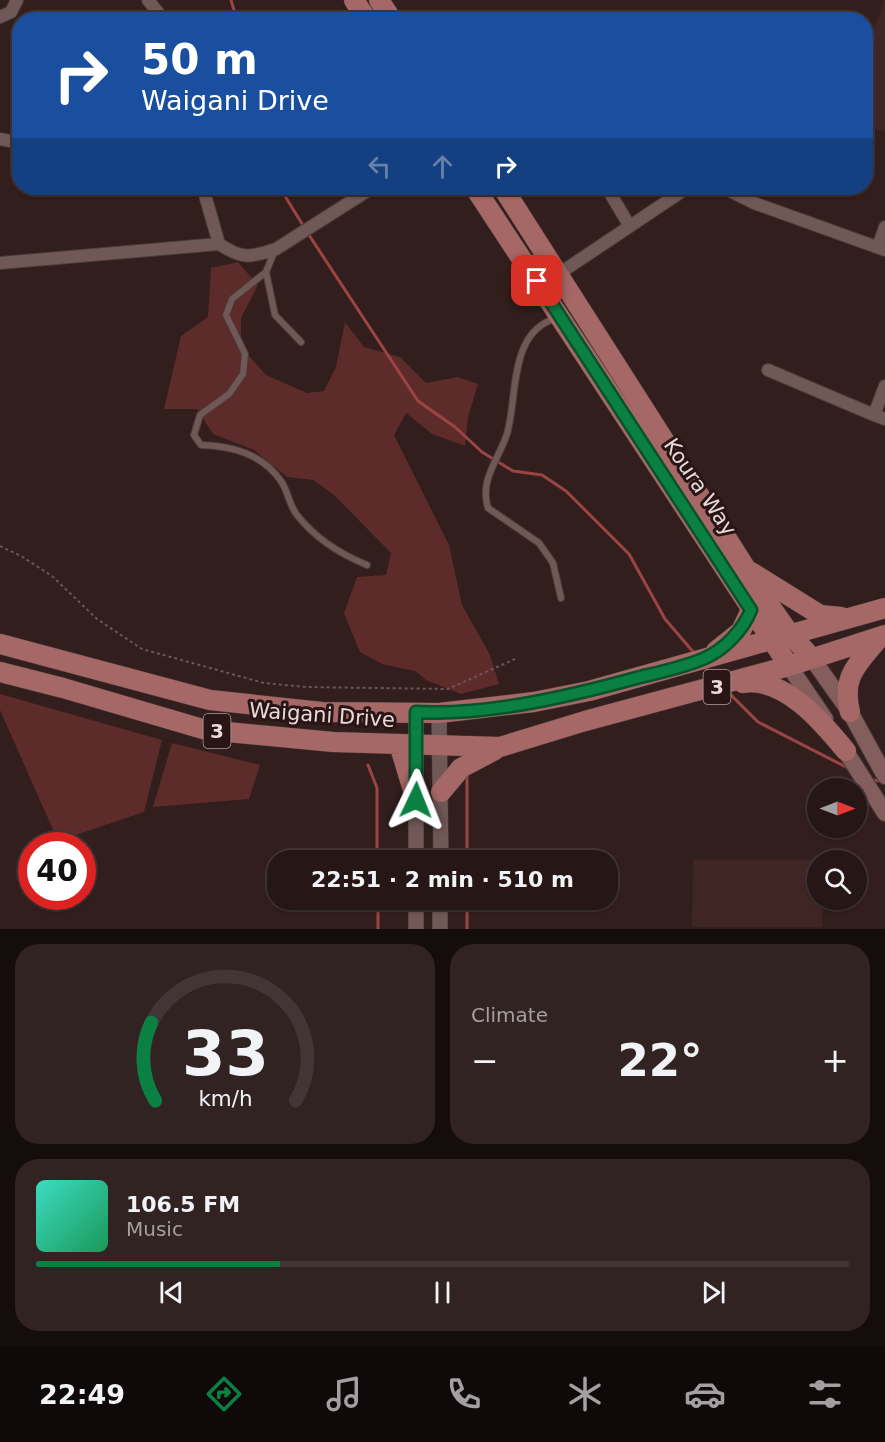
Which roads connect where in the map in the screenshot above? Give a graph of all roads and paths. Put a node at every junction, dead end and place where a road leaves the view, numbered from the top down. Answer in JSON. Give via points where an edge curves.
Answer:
{"nodes":[{"id":1,"x":17,"y":0,"type":"edge"},
{"id":2,"x":147,"y":0,"type":"edge"},
{"id":3,"x":157,"y":12,"type":"edge"},
{"id":4,"x":0,"y":17,"type":"edge"},
{"id":5,"x":205,"y":195,"type":"edge"},
{"id":6,"x":360,"y":195,"type":"edge"},
{"id":7,"x":480,"y":195,"type":"edge"},
{"id":8,"x":507,"y":195,"type":"edge"},
{"id":9,"x":611,"y":195,"type":"edge"},
{"id":10,"x":676,"y":195,"type":"edge"},
{"id":11,"x":739,"y":195,"type":"edge"},
{"id":12,"x":630,"y":225,"type":"junction"},
{"id":13,"x":885,"y":227,"type":"edge"},
{"id":14,"x":219,"y":244,"type":"junction"},
{"id":15,"x":276,"y":249,"type":"junction"},
{"id":16,"x":881,"y":249,"type":"edge"},
{"id":17,"x":0,"y":263,"type":"edge"},
{"id":18,"x":266,"y":272,"type":"junction"},
{"id":19,"x":557,"y":275,"type":"junction"},
{"id":20,"x":560,"y":317,"type":"junction"},
{"id":21,"x":301,"y":342,"type":"dead end"},
{"id":22,"x":768,"y":370,"type":"dead end"},
{"id":23,"x":885,"y":386,"type":"edge"},
{"id":24,"x":879,"y":417,"type":"edge"},
{"id":25,"x":0,"y":546,"type":"edge"},
{"id":26,"x":367,"y":565,"type":"dead end"},
{"id":27,"x":749,"y":570,"type":"junction"},
{"id":28,"x":561,"y":598,"type":"dead end"},
{"id":29,"x":885,"y":609,"type":"edge"},
{"id":30,"x":751,"y":610,"type":"junction"},
{"id":31,"x":853,"y":617,"type":"junction"},
{"id":32,"x":883,"y":636,"type":"edge"},
{"id":33,"x":780,"y":637,"type":"junction"},
{"id":34,"x":0,"y":644,"type":"edge"},
{"id":35,"x":0,"y":655,"type":"edge"},
{"id":36,"x":811,"y":657,"type":"junction"},
{"id":37,"x":706,"y":658,"type":"junction"},
{"id":38,"x":515,"y":659,"type":"dead end"},
{"id":39,"x":789,"y":666,"type":"junction"},
{"id":40,"x":0,"y":672,"type":"edge"},
{"id":41,"x":63,"y":688,"type":"junction"},
{"id":42,"x":712,"y":688,"type":"junction"},
{"id":43,"x":416,"y":712,"type":"junction"},
{"id":44,"x":850,"y":712,"type":"junction"},
{"id":45,"x":439,"y":713,"type":"junction"},
{"id":46,"x":408,"y":745,"type":"junction"},
{"id":47,"x":440,"y":747,"type":"junction"},
{"id":48,"x":500,"y":747,"type":"junction"},
{"id":49,"x":846,"y":751,"type":"junction"},
{"id":50,"x":885,"y":776,"type":"edge"},
{"id":51,"x":441,"y":792,"type":"junction"},
{"id":52,"x":416,"y":800,"type":"joint"},
{"id":53,"x":885,"y":813,"type":"edge"},
{"id":54,"x":416,"y":850,"type":"edge"},
{"id":55,"x":441,"y":850,"type":"edge"},
{"id":56,"x":416,"y":910,"type":"edge"},
{"id":57,"x":440,"y":910,"type":"edge"},
{"id":58,"x":416,"y":929,"type":"edge"},
{"id":59,"x":440,"y":929,"type":"edge"}],
"edges":[{"from":1,"to":4,"type":"street","via":[[11,12]]},
{"from":2,"to":3,"type":"street"},
{"from":5,"to":14,"type":"street"},
{"from":6,"to":15,"type":"street"},
{"from":7,"to":20,"type":"highway","name":"Koura Way"},
{"from":8,"to":19,"type":"highway","name":"Koura Way"},
{"from":9,"to":12,"type":"street"},
{"from":10,"to":12,"type":"street"},
{"from":11,"to":16,"type":"street"},
{"from":12,"to":19,"type":"street"},
{"from":13,"to":16,"type":"street"},
{"from":14,"to":15,"type":"street","via":[[238,256]]},
{"from":14,"to":17,"type":"street"},
{"from":15,"to":18,"type":"lane"},
{"from":18,"to":21,"type":"lane","via":[[275,315]]},
{"from":18,"to":26,"type":"lane","via":[[232,299],[226,315],[244,354],[243,374],[229,394],[200,415],[194,435],[201,445],[226,446],[254,455],[281,481],[295,513],[314,533],[345,556]]},
{"from":19,"to":27,"type":"highway","name":"Koura Way"},
{"from":20,"to":28,"type":"lane","via":[[547,320],[527,344],[516,374],[507,434],[486,483],[488,508],[539,543],[553,562]]},
{"from":20,"to":30,"type":"highway","name":"Koura Way"},
{"from":22,"to":24,"type":"street"},
{"from":23,"to":24,"type":"street"},
{"from":25,"to":38,"type":"path","via":[[52,576],[97,619],[142,649],[264,683],[448,689]]},
{"from":27,"to":31,"type":"highway","via":[[820,615]]},
{"from":27,"to":33,"type":"highway","name":"Koura Way"},
{"from":29,"to":31,"type":"highway","name":"Waigani Drive","number":"3"},
{"from":30,"to":33,"type":"highway","name":"Koura Way"},
{"from":30,"to":37,"type":"highway","via":[[741,630]]},
{"from":31,"to":33,"type":"highway","name":"Waigani Drive","number":"3"},
{"from":32,"to":36,"type":"highway","name":"Waigani Drive","number":"3"},
{"from":32,"to":44,"type":"highway","via":[[859,662],[847,684]]},
{"from":33,"to":36,"type":"highway","name":"Koura Way"},
{"from":33,"to":37,"type":"highway","name":"Waigani Drive","number":"3"},
{"from":33,"to":39,"type":"highway","name":"Koura Way"},
{"from":34,"to":43,"type":"highway","name":"Waigani Drive","number":"3","via":[[210,700],[322,712]]},
{"from":35,"to":41,"type":"highway","via":[[54,669]]},
{"from":36,"to":39,"type":"highway","name":"Waigani Drive","number":"3"},
{"from":36,"to":44,"type":"main road","name":"Koura Way"},
{"from":37,"to":45,"type":"highway","name":"Waigani Drive","number":"3","via":[[576,694]]},
{"from":39,"to":42,"type":"highway","name":"Waigani Drive","number":"3"},
{"from":39,"to":49,"type":"main road","name":"Koura Way"},
{"from":40,"to":41,"type":"highway","name":"Waigani Drive","number":"3"},
{"from":41,"to":46,"type":"highway","name":"Waigani Drive","number":"3","via":[[206,730]]},
{"from":42,"to":48,"type":"highway","name":"Waigani Drive","number":"3"},
{"from":42,"to":49,"type":"highway","via":[[749,682],[774,688],[818,717]]},
{"from":43,"to":45,"type":"highway","name":"Waigani Drive","number":"3"},
{"from":43,"to":46,"type":"street"},
{"from":44,"to":50,"type":"main road","name":"Koura Way"},
{"from":45,"to":47,"type":"street"},
{"from":46,"to":47,"type":"highway","name":"Waigani Drive","number":"3"},
{"from":46,"to":52,"type":"highway"},
{"from":47,"to":48,"type":"highway","name":"Waigani Drive","number":"3"},
{"from":47,"to":51,"type":"street"},
{"from":48,"to":51,"type":"highway","via":[[460,768]]},
{"from":49,"to":53,"type":"main road","name":"Koura Way"},
{"from":51,"to":55,"type":"street"},
{"from":52,"to":54,"type":"street"},
{"from":56,"to":58,"type":"street"},
{"from":57,"to":59,"type":"street"}]}
